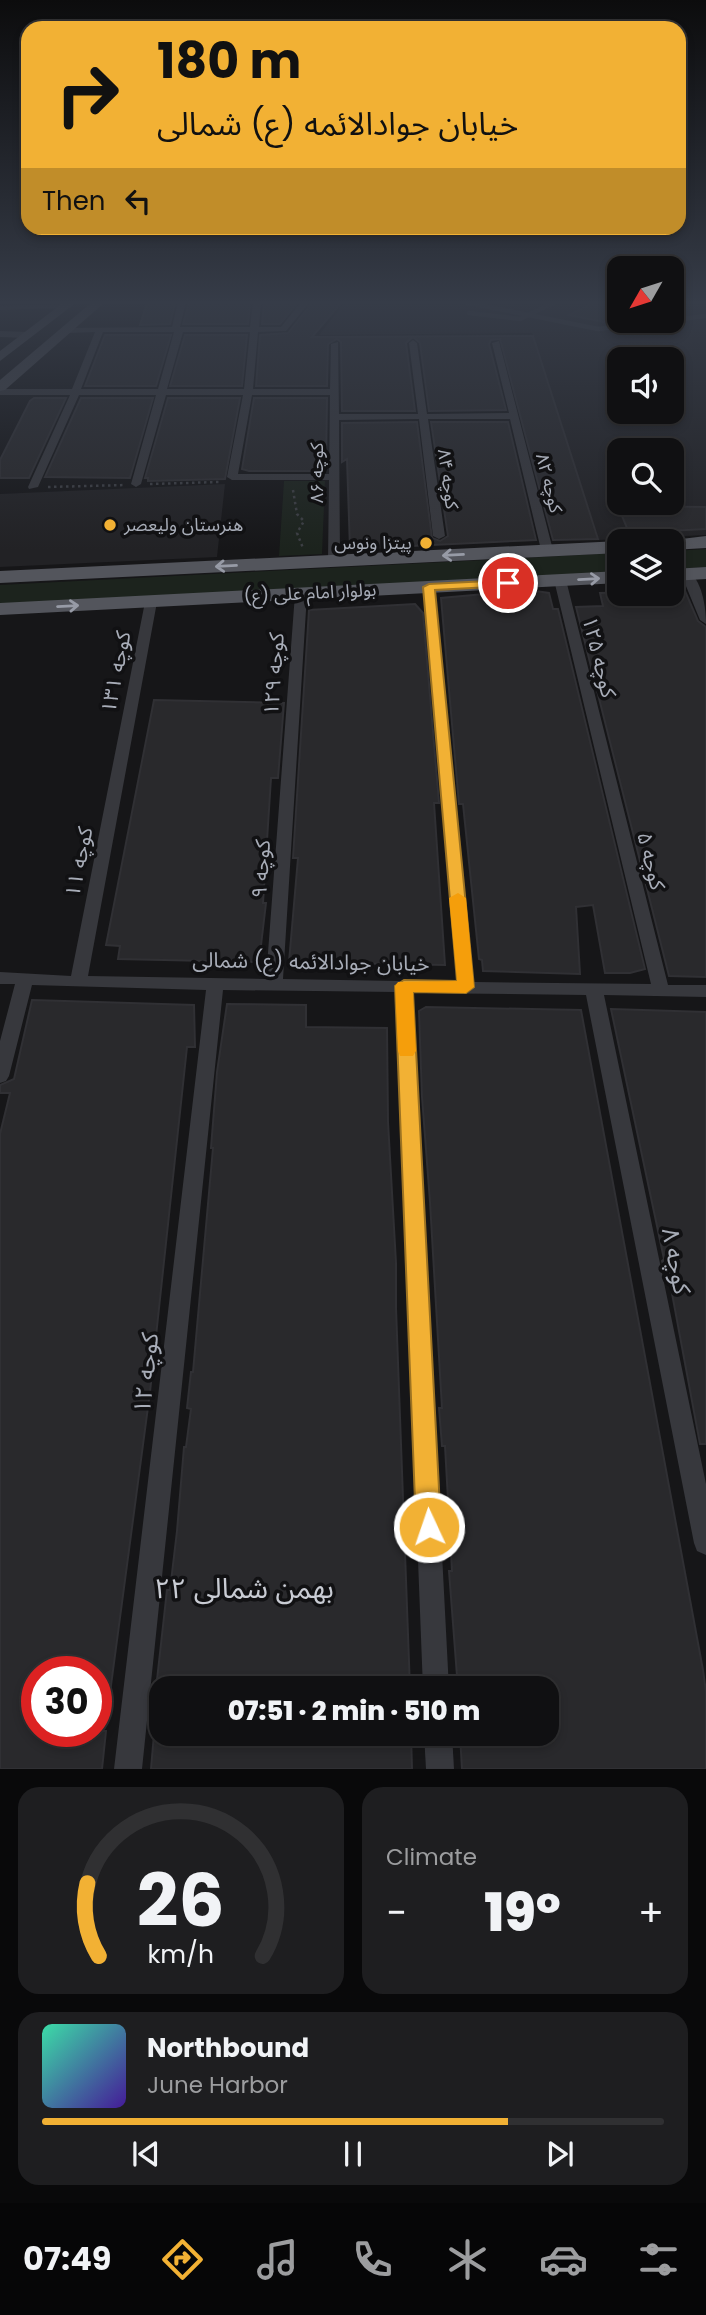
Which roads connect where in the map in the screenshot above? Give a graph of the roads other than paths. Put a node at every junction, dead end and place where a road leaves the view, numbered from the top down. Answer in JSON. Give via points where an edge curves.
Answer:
{"nodes":[{"id":1,"x":79,"y":385,"type":"edge"},
{"id":2,"x":164,"y":385,"type":"edge"},
{"id":3,"x":249,"y":385,"type":"edge"},
{"id":4,"x":335,"y":385,"type":"edge"},
{"id":5,"x":419,"y":385,"type":"edge"},
{"id":6,"x":506,"y":385,"type":"edge"},
{"id":7,"x":0,"y":389,"type":"edge"},
{"id":8,"x":76,"y":391,"type":"junction"},
{"id":9,"x":162,"y":391,"type":"junction"},
{"id":10,"x":248,"y":392,"type":"junction"},
{"id":11,"x":335,"y":392,"type":"junction"},
{"id":12,"x":423,"y":416,"type":"junction"},
{"id":13,"x":514,"y":416,"type":"junction"},
{"id":14,"x":335,"y":417,"type":"junction"},
{"id":15,"x":334,"y":477,"type":"junction"},
{"id":16,"x":136,"y":484,"type":"dead end"},
{"id":17,"x":33,"y":487,"type":"dead end"},
{"id":18,"x":439,"y":536,"type":"dead end"},
{"id":19,"x":706,"y":542,"type":"edge"},
{"id":20,"x":684,"y":543,"type":"edge"},
{"id":21,"x":607,"y":548,"type":"edge"},
{"id":22,"x":547,"y":550,"type":"junction"},
{"id":23,"x":334,"y":561,"type":"junction"},
{"id":24,"x":688,"y":574,"type":"edge"},
{"id":25,"x":0,"y":577,"type":"edge"},
{"id":26,"x":607,"y":578,"type":"edge"},
{"id":27,"x":560,"y":580,"type":"junction"},
{"id":28,"x":429,"y":587,"type":"junction"},
{"id":29,"x":300,"y":594,"type":"junction"},
{"id":30,"x":151,"y":601,"type":"junction"},
{"id":31,"x":0,"y":609,"type":"edge"},
{"id":32,"x":706,"y":620,"type":"edge"},
{"id":33,"x":600,"y":743,"type":"joint"},
{"id":34,"x":122,"y":751,"type":"joint"},
{"id":35,"x":289,"y":758,"type":"joint"},
{"id":36,"x":0,"y":978,"type":"edge"},
{"id":37,"x":25,"y":979,"type":"junction"},
{"id":38,"x":78,"y":982,"type":"junction"},
{"id":39,"x":215,"y":982,"type":"junction"},
{"id":40,"x":274,"y":983,"type":"junction"},
{"id":41,"x":404,"y":986,"type":"junction"},
{"id":42,"x":466,"y":987,"type":"junction"},
{"id":43,"x":594,"y":990,"type":"junction"},
{"id":44,"x":662,"y":990,"type":"junction"},
{"id":45,"x":706,"y":991,"type":"edge"},
{"id":46,"x":0,"y":1076,"type":"edge"},
{"id":47,"x":706,"y":1543,"type":"edge"},
{"id":48,"x":435,"y":1676,"type":"edge"},
{"id":49,"x":439,"y":1746,"type":"edge"},
{"id":50,"x":128,"y":1769,"type":"edge"},
{"id":51,"x":440,"y":1769,"type":"edge"}],
"edges":[{"from":1,"to":8,"type":"street"},
{"from":2,"to":9,"type":"street"},
{"from":3,"to":10,"type":"street"},
{"from":4,"to":11,"type":"street","name":"کوچه ۸۶"},
{"from":5,"to":12,"type":"street","name":"کوچه ۸۴"},
{"from":6,"to":13,"type":"street","name":"کوچه ۸۲"},
{"from":7,"to":8,"type":"street"},
{"from":8,"to":9,"type":"street"},
{"from":8,"to":17,"type":"street"},
{"from":9,"to":10,"type":"street"},
{"from":9,"to":16,"type":"street"},
{"from":10,"to":11,"type":"street"},
{"from":10,"to":15,"type":"street","via":[[232,477]]},
{"from":11,"to":14,"type":"street","name":"کوچه ۸۶"},
{"from":12,"to":13,"type":"street"},
{"from":12,"to":14,"type":"street"},
{"from":12,"to":18,"type":"street","name":"کوچه ۸۴"},
{"from":13,"to":22,"type":"street","name":"کوچه ۸۲"},
{"from":14,"to":15,"type":"street","name":"کوچه ۸۶"},
{"from":15,"to":23,"type":"street","name":"کوچه ۸۶"},
{"from":19,"to":20,"type":"main road"},
{"from":21,"to":22,"type":"main road","name":"بولوار امام علی (ع)"},
{"from":22,"to":23,"type":"main road","name":"بولوار امام علی (ع)","one_way":true},
{"from":23,"to":25,"type":"main road","name":"بولوار امام علی (ع)","one_way":true},
{"from":24,"to":32,"type":"street"},
{"from":27,"to":26,"type":"main road","name":"بولوار امام علی (ع)","one_way":true},
{"from":27,"to":28,"type":"main road","name":"بولوار امام علی (ع)"},
{"from":27,"to":33,"type":"street","name":"کوچه ۱۲۵"},
{"from":28,"to":29,"type":"main road","name":"بولوار امام علی (ع)"},
{"from":28,"to":42,"type":"street"},
{"from":29,"to":30,"type":"main road","name":"بولوار امام علی (ع)"},
{"from":29,"to":35,"type":"street","name":"کوچه ۱۲۹"},
{"from":31,"to":30,"type":"main road","name":"بولوار امام علی (ع)","one_way":true},
{"from":30,"to":34,"type":"street","name":"کوچه ۱۳۱"},
{"from":33,"to":44,"type":"street","name":"کوچه ۵"},
{"from":34,"to":38,"type":"street","name":"کوچه ۱۱"},
{"from":35,"to":40,"type":"street","name":"کوچه ۹"},
{"from":36,"to":37,"type":"street","name":"خیابان جوادالائمه (ع) شمالی"},
{"from":37,"to":38,"type":"street","name":"خیابان جوادالائمه (ع) شمالی"},
{"from":37,"to":46,"type":"street"},
{"from":38,"to":39,"type":"street","name":"خیابان جوادالائمه (ع) شمالی"},
{"from":39,"to":40,"type":"street","name":"خیابان جوادالائمه (ع) شمالی"},
{"from":39,"to":50,"type":"street","name":"کوچه ۱۲"},
{"from":40,"to":41,"type":"street","name":"خیابان جوادالائمه (ع) شمالی"},
{"from":41,"to":42,"type":"street","name":"خیابان جوادالائمه (ع) شمالی"},
{"from":41,"to":48,"type":"street"},
{"from":42,"to":43,"type":"street","name":"خیابان جوادالائمه (ع) شمالی"},
{"from":43,"to":44,"type":"street","name":"خیابان جوادالائمه (ع) شمالی"},
{"from":43,"to":47,"type":"street","name":"کوچه ۸"},
{"from":44,"to":45,"type":"street","name":"خیابان جوادالائمه (ع) شمالی"},
{"from":49,"to":51,"type":"street"}]}
